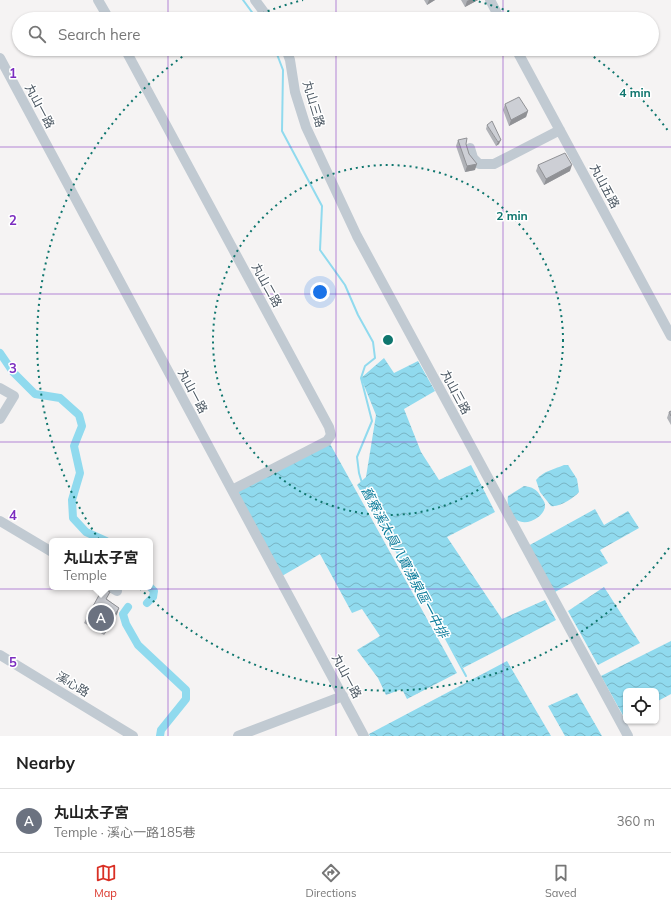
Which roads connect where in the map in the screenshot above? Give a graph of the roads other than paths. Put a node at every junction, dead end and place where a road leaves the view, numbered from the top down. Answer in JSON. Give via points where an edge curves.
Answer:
{"nodes":[{"id":1,"x":98,"y":0,"type":"edge"},
{"id":2,"x":255,"y":0,"type":"edge"},
{"id":3,"x":490,"y":0,"type":"edge"},
{"id":4,"x":105,"y":12,"type":"edge"},
{"id":5,"x":264,"y":12,"type":"edge"},
{"id":6,"x":496,"y":12,"type":"edge"},
{"id":7,"x":129,"y":56,"type":"edge"},
{"id":8,"x":289,"y":56,"type":"edge"},
{"id":9,"x":520,"y":56,"type":"edge"},
{"id":10,"x":0,"y":58,"type":"edge"},
{"id":11,"x":560,"y":130,"type":"junction"},
{"id":12,"x":470,"y":148,"type":"dead end"},
{"id":13,"x":671,"y":336,"type":"edge"},
{"id":14,"x":0,"y":388,"type":"edge"},
{"id":15,"x":0,"y":419,"type":"edge"},
{"id":16,"x":232,"y":490,"type":"junction"},
{"id":17,"x":0,"y":521,"type":"edge"},
{"id":18,"x":49,"y":550,"type":"edge"},
{"id":19,"x":0,"y":655,"type":"edge"},
{"id":20,"x":343,"y":696,"type":"junction"},
{"id":21,"x":133,"y":736,"type":"edge"},
{"id":22,"x":238,"y":736,"type":"edge"},
{"id":23,"x":364,"y":736,"type":"edge"},
{"id":24,"x":628,"y":736,"type":"edge"}],
"edges":[{"from":1,"to":4,"type":"street"},
{"from":2,"to":5,"type":"street"},
{"from":3,"to":6,"type":"street"},
{"from":7,"to":16,"type":"street","name":"丸山二路","via":[[329,427],[331,435],[327,441]]},
{"from":8,"to":24,"type":"street","name":"丸山三路","via":[[295,92],[306,127],[357,236]]},
{"from":9,"to":11,"type":"street","name":"丸山五路"},
{"from":10,"to":16,"type":"street","name":"丸山一路"},
{"from":11,"to":12,"type":"street","via":[[494,164],[479,164],[473,158]]},
{"from":11,"to":13,"type":"street","name":"丸山五路"},
{"from":14,"to":15,"type":"street","via":[[14,396]]},
{"from":16,"to":20,"type":"street","name":"丸山一路"},
{"from":17,"to":18,"type":"street"},
{"from":19,"to":21,"type":"street","name":"溪心路"},
{"from":20,"to":22,"type":"street"},
{"from":20,"to":23,"type":"street","name":"丸山一路"}]}
